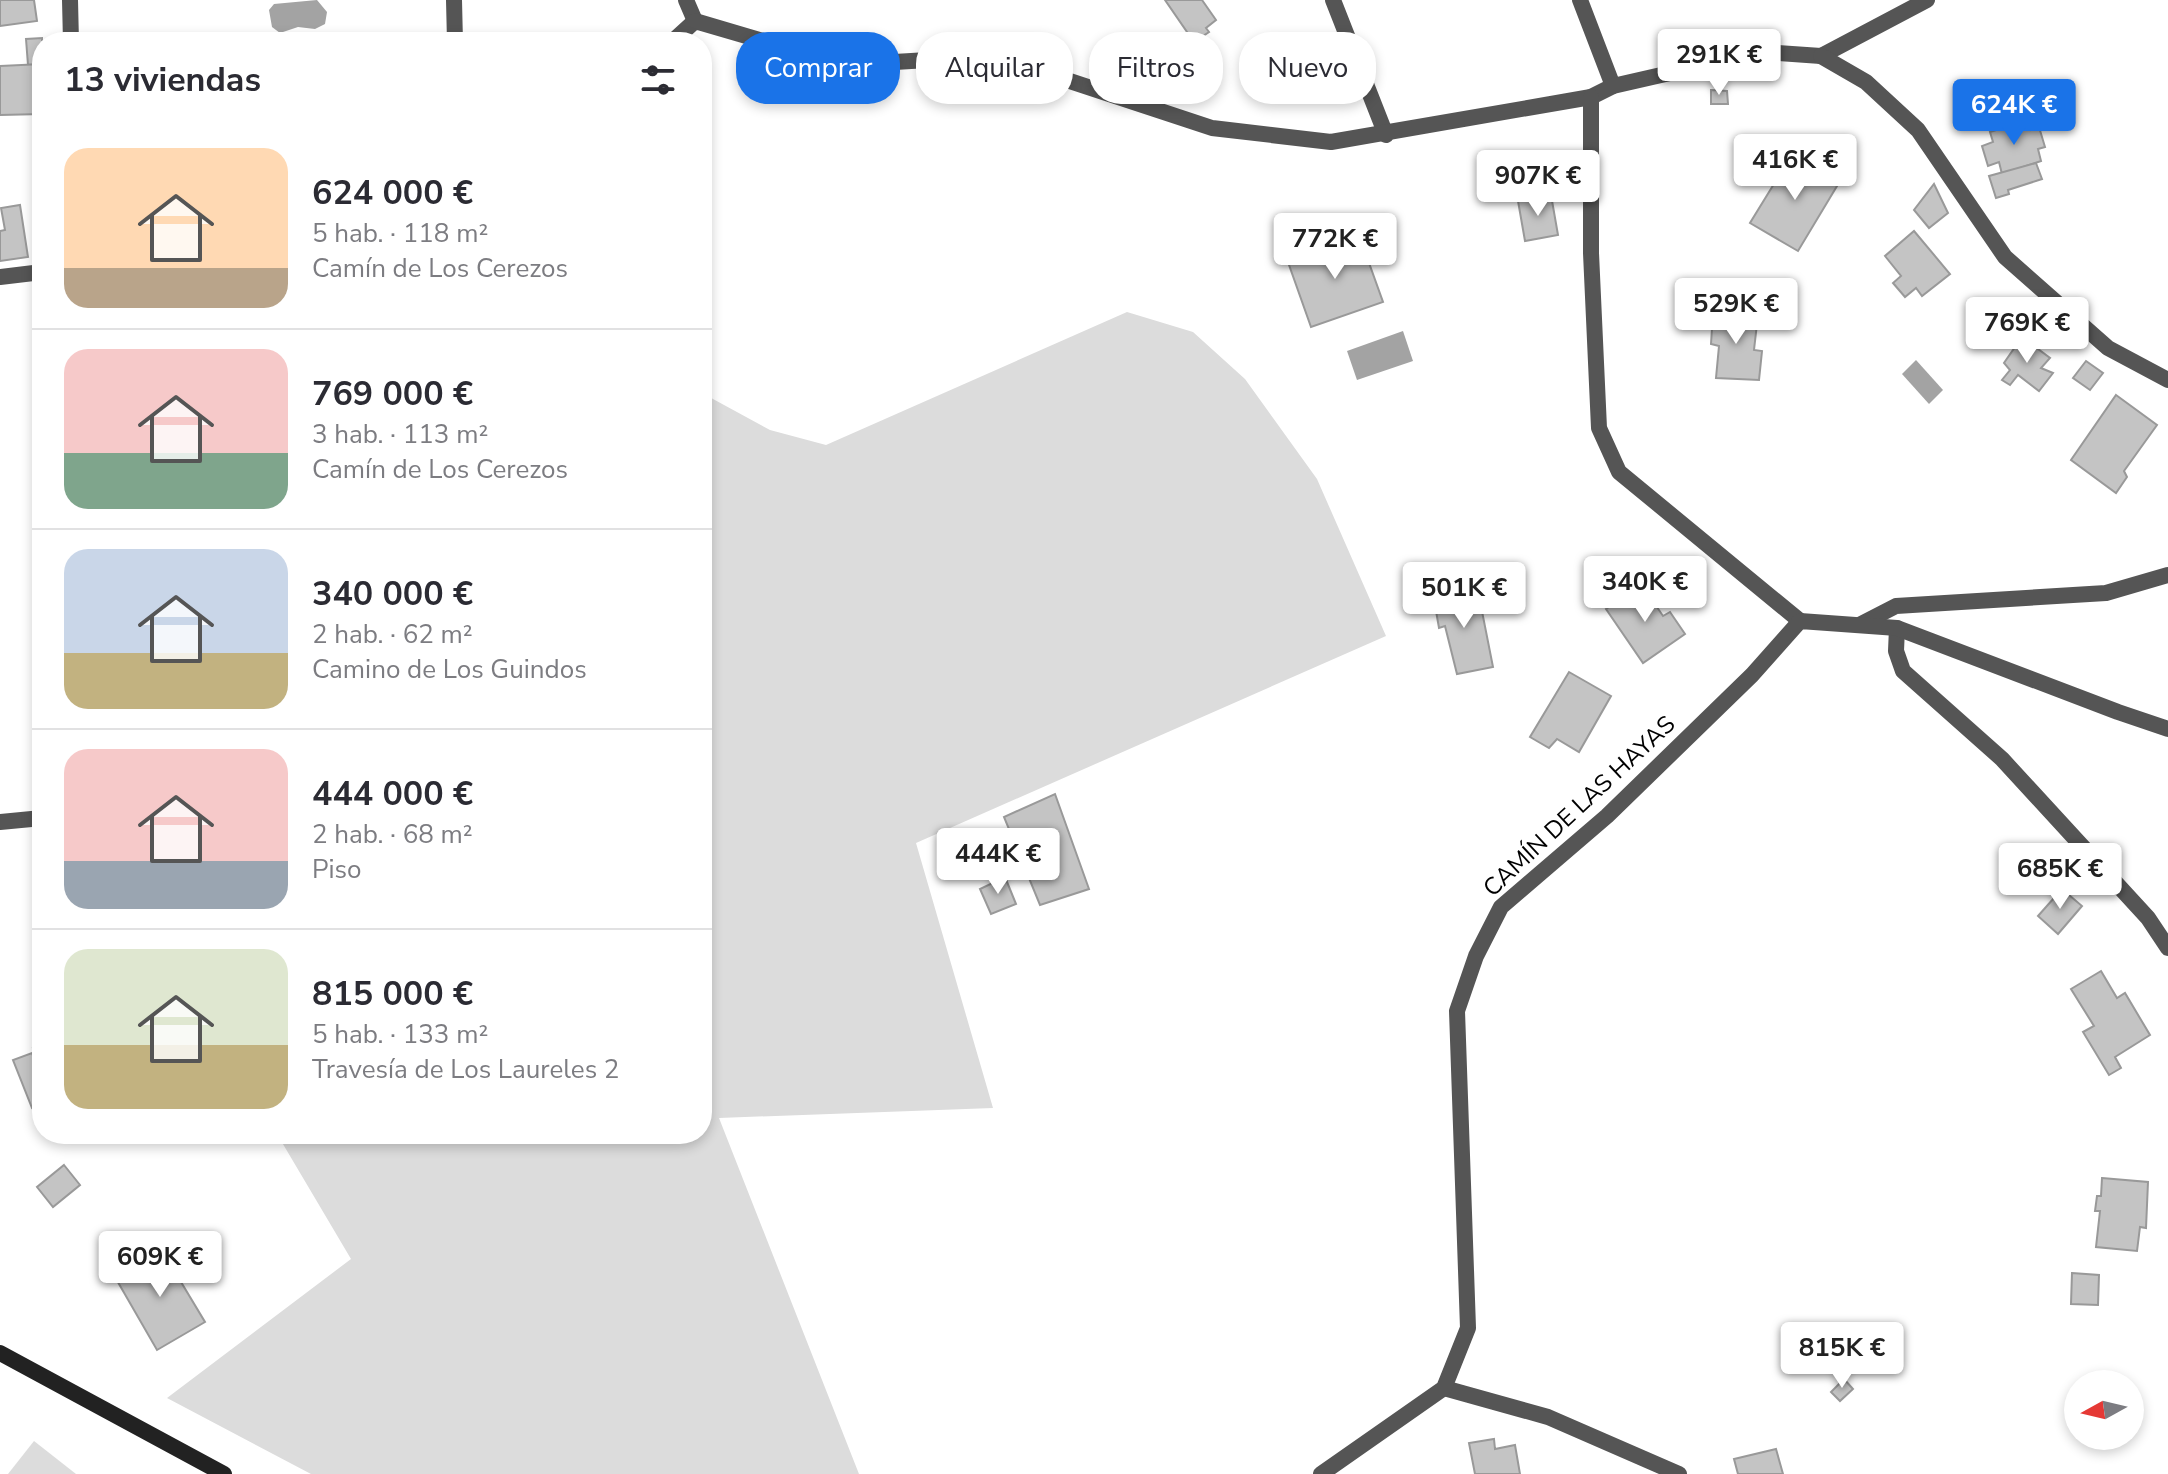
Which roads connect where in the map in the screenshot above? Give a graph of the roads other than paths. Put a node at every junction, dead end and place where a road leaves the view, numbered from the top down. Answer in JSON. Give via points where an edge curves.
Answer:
{"nodes":[{"id":1,"x":70,"y":0,"type":"edge"},
{"id":2,"x":454,"y":0,"type":"edge"},
{"id":3,"x":686,"y":0,"type":"edge"},
{"id":4,"x":1333,"y":0,"type":"edge"},
{"id":5,"x":1580,"y":0,"type":"edge"},
{"id":6,"x":1927,"y":0,"type":"edge"},
{"id":7,"x":695,"y":21,"type":"junction"},
{"id":8,"x":71,"y":32,"type":"edge"},
{"id":9,"x":455,"y":32,"type":"edge"},
{"id":10,"x":683,"y":32,"type":"edge"},
{"id":11,"x":1821,"y":56,"type":"junction"},
{"id":12,"x":1613,"y":86,"type":"junction"},
{"id":13,"x":1591,"y":97,"type":"junction"},
{"id":14,"x":1386,"y":135,"type":"junction"},
{"id":15,"x":32,"y":273,"type":"edge"},
{"id":16,"x":0,"y":277,"type":"edge"},
{"id":17,"x":2168,"y":380,"type":"edge"},
{"id":18,"x":2168,"y":575,"type":"edge"},
{"id":19,"x":1800,"y":621,"type":"junction"},
{"id":20,"x":1860,"y":624,"type":"junction"},
{"id":21,"x":1897,"y":628,"type":"junction"},
{"id":22,"x":2168,"y":729,"type":"edge"},
{"id":23,"x":32,"y":819,"type":"edge"},
{"id":24,"x":0,"y":822,"type":"edge"},
{"id":25,"x":2168,"y":948,"type":"edge"},
{"id":26,"x":0,"y":1353,"type":"edge"},
{"id":27,"x":1444,"y":1388,"type":"junction"},
{"id":28,"x":224,"y":1474,"type":"edge"},
{"id":29,"x":1321,"y":1474,"type":"edge"},
{"id":30,"x":1679,"y":1474,"type":"edge"}],
"edges":[{"from":1,"to":8,"type":"street"},
{"from":2,"to":9,"type":"street"},
{"from":3,"to":7,"type":"street"},
{"from":4,"to":14,"type":"street"},
{"from":5,"to":12,"type":"street"},
{"from":6,"to":11,"type":"street"},
{"from":7,"to":10,"type":"street"},
{"from":7,"to":14,"type":"street","via":[[845,65],[994,56],[1212,128],[1331,142]]},
{"from":11,"to":12,"type":"street","via":[[1762,52]]},
{"from":11,"to":17,"type":"street","via":[[1866,82],[1918,130],[2005,257],[2108,348]]},
{"from":12,"to":13,"type":"street"},
{"from":13,"to":14,"type":"street"},
{"from":13,"to":19,"type":"street","via":[[1599,428],[1619,472]]},
{"from":15,"to":16,"type":"street"},
{"from":18,"to":20,"type":"street","via":[[2106,593],[1896,606]]},
{"from":19,"to":20,"type":"street"},
{"from":19,"to":27,"type":"street","name":"CAMÍN DE LAS HAYAS","via":[[1607,816],[1501,907],[1476,956],[1457,1011],[1468,1328]]},
{"from":20,"to":21,"type":"street"},
{"from":21,"to":22,"type":"street"},
{"from":21,"to":25,"type":"street","via":[[1896,651],[1903,671],[2002,759],[2148,918]]},
{"from":23,"to":24,"type":"street"},
{"from":26,"to":28,"type":"street"},
{"from":27,"to":29,"type":"street"},
{"from":27,"to":30,"type":"street","via":[[1548,1417]]}]}
